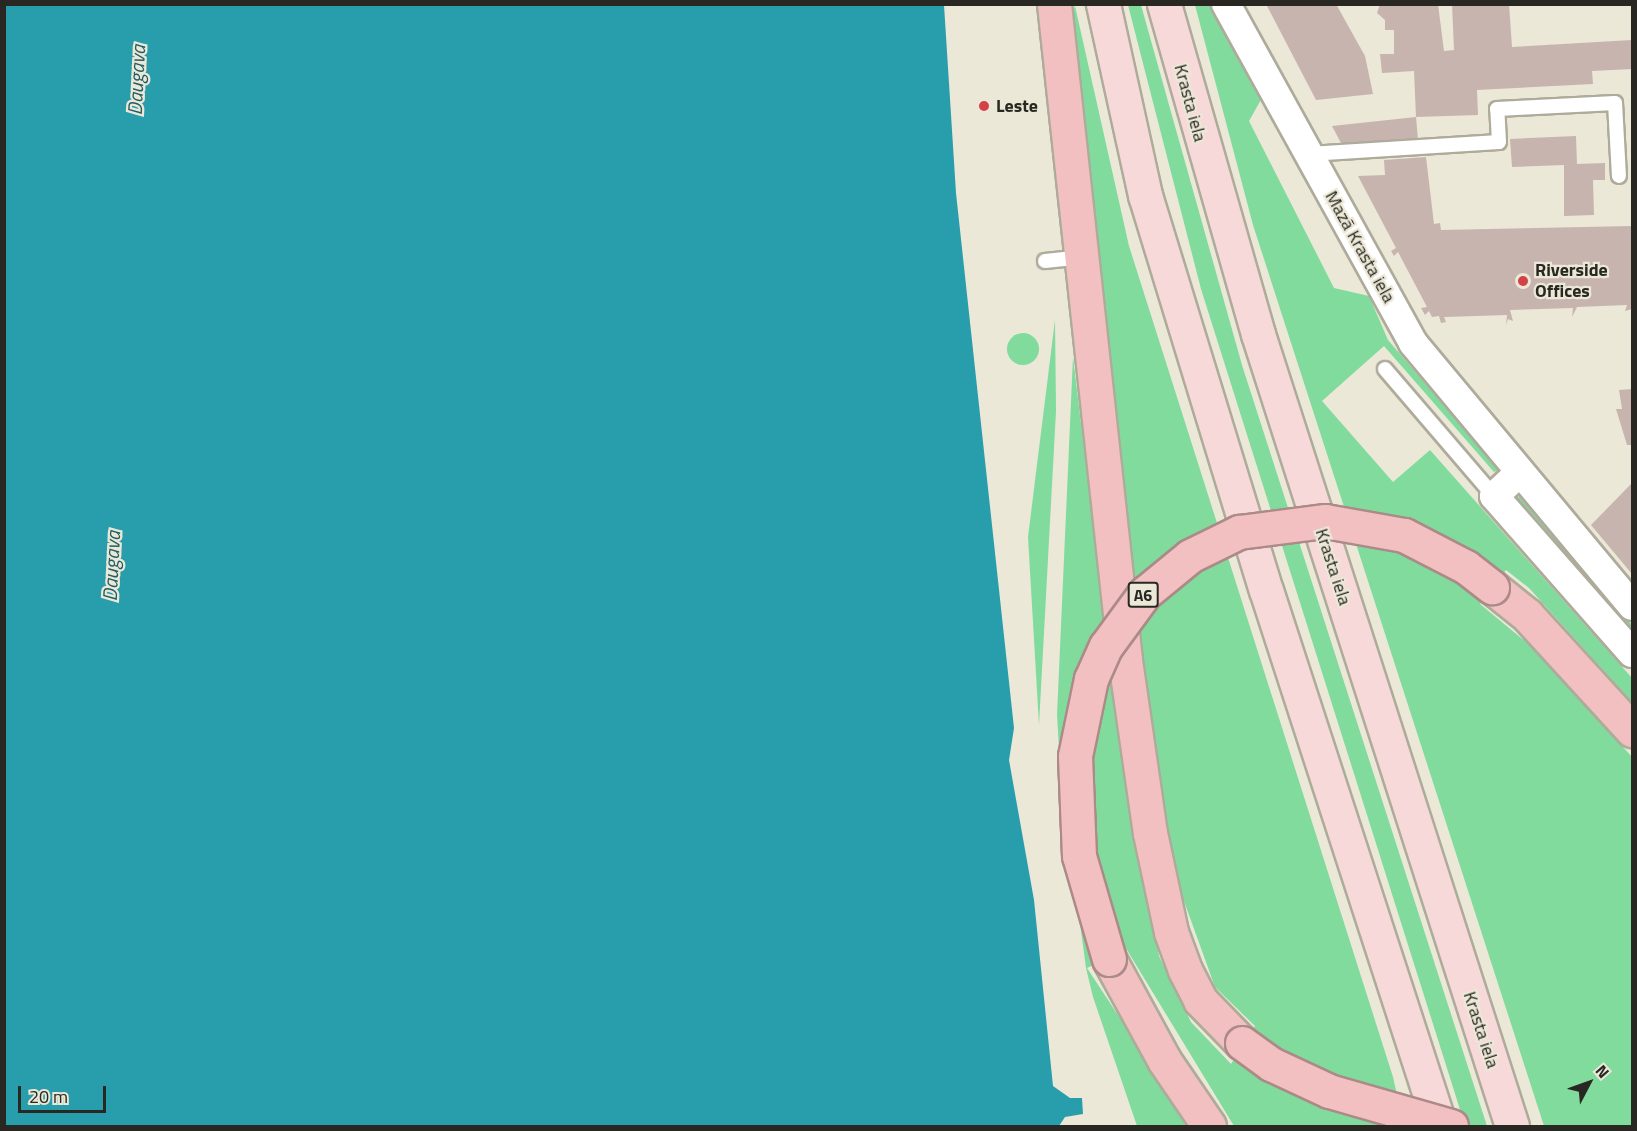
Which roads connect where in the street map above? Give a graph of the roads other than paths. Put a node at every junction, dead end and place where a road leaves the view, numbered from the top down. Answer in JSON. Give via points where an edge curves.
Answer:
{"nodes":[{"id":1,"x":1054,"y":4,"type":"edge"},
{"id":2,"x":1103,"y":4,"type":"edge"},
{"id":3,"x":1164,"y":4,"type":"edge"},
{"id":4,"x":1226,"y":4,"type":"edge"},
{"id":5,"x":1309,"y":154,"type":"junction"},
{"id":6,"x":1619,"y":176,"type":"dead end"},
{"id":7,"x":1081,"y":257,"type":"junction"},
{"id":8,"x":1045,"y":261,"type":"dead end"},
{"id":9,"x":1385,"y":369,"type":"dead end"},
{"id":10,"x":1519,"y":473,"type":"junction"},
{"id":11,"x":1494,"y":496,"type":"junction"},
{"id":12,"x":1632,"y":606,"type":"edge"},
{"id":13,"x":1632,"y":653,"type":"edge"},
{"id":14,"x":1632,"y":730,"type":"edge"},
{"id":15,"x":1209,"y":1126,"type":"edge"},
{"id":16,"x":1440,"y":1126,"type":"edge"},
{"id":17,"x":1451,"y":1126,"type":"edge"},
{"id":18,"x":1512,"y":1126,"type":"edge"}],
"edges":[{"from":1,"to":7,"type":"highway"},
{"from":2,"to":16,"type":"main road","via":[[1145,195],[1262,579]]},
{"from":3,"to":18,"type":"main road","name":"Krasta iela","via":[[1258,334]]},
{"from":4,"to":5,"type":"street","name":"Mazā Krasta iela"},
{"from":5,"to":6,"type":"lane","via":[[1499,142],[1497,109],[1615,103]]},
{"from":5,"to":10,"type":"street","name":"Mazā Krasta iela","via":[[1413,343]]},
{"from":7,"to":8,"type":"lane"},
{"from":7,"to":17,"type":"highway","bridge":true,"via":[[1125,660],[1150,833],[1171,932],[1185,970],[1207,1009],[1271,1065],[1329,1091]]},
{"from":9,"to":11,"type":"lane"},
{"from":10,"to":11,"type":"street"},
{"from":10,"to":12,"type":"street","name":"Mazā Krasta iela"},
{"from":11,"to":13,"type":"street"},
{"from":14,"to":15,"type":"highway","number":"A6","bridge":true,"via":[[1527,615],[1466,567],[1404,535],[1325,521],[1239,531],[1190,556],[1145,593],[1106,646],[1091,679],[1075,756],[1079,856],[1109,959],[1164,1060]]}]}
